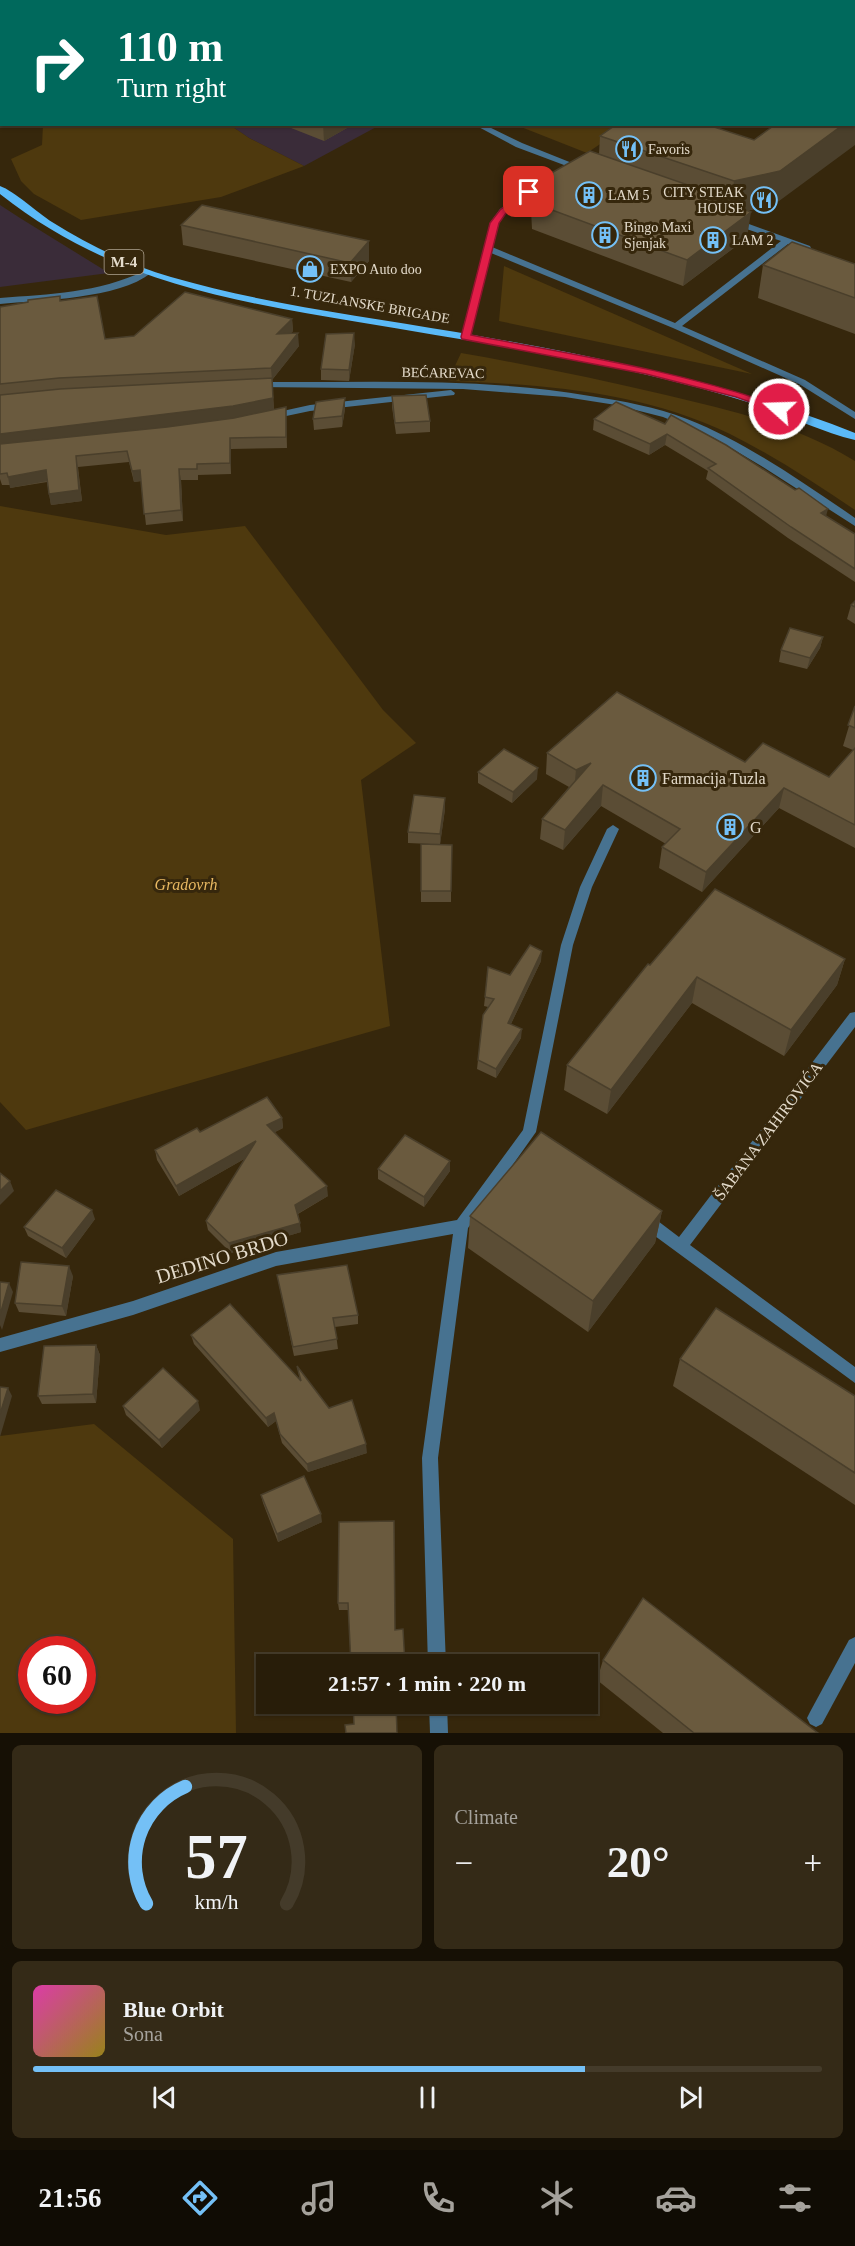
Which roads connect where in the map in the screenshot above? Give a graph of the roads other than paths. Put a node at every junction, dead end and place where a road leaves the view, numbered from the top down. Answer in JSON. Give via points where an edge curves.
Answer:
{"nodes":[{"id":1,"x":480,"y":126,"type":"edge"},
{"id":2,"x":571,"y":165,"type":"junction"},
{"id":3,"x":591,"y":172,"type":"edge"},
{"id":4,"x":0,"y":189,"type":"edge"},
{"id":5,"x":722,"y":218,"type":"edge"},
{"id":6,"x":787,"y":241,"type":"junction"},
{"id":7,"x":489,"y":249,"type":"junction"},
{"id":8,"x":817,"y":252,"type":"edge"},
{"id":9,"x":147,"y":273,"type":"junction"},
{"id":10,"x":0,"y":301,"type":"edge"},
{"id":11,"x":676,"y":326,"type":"junction"},
{"id":12,"x":466,"y":337,"type":"junction"},
{"id":13,"x":244,"y":385,"type":"edge"},
{"id":14,"x":504,"y":387,"type":"junction"},
{"id":15,"x":855,"y":416,"type":"edge"},
{"id":16,"x":267,"y":417,"type":"edge"},
{"id":17,"x":855,"y":437,"type":"edge"},
{"id":18,"x":855,"y":523,"type":"edge"},
{"id":19,"x":613,"y":829,"type":"dead end"},
{"id":20,"x":855,"y":1017,"type":"edge"},
{"id":21,"x":631,"y":1209,"type":"edge"},
{"id":22,"x":461,"y":1226,"type":"junction"},
{"id":23,"x":681,"y":1246,"type":"junction"},
{"id":24,"x":0,"y":1345,"type":"edge"},
{"id":25,"x":855,"y":1376,"type":"edge"},
{"id":26,"x":855,"y":1646,"type":"edge"},
{"id":27,"x":437,"y":1654,"type":"edge"},
{"id":28,"x":438,"y":1714,"type":"edge"},
{"id":29,"x":816,"y":1718,"type":"dead end"},
{"id":30,"x":439,"y":1733,"type":"edge"}],
"edges":[{"from":1,"to":2,"type":"street"},
{"from":2,"to":3,"type":"street"},
{"from":2,"to":7,"type":"street","via":[[503,212],[494,223]]},
{"from":4,"to":9,"type":"main road","name":"1. TUZLANSKE BRIGADE","number":"M-4","via":[[87,245]]},
{"from":5,"to":6,"type":"street"},
{"from":6,"to":8,"type":"street"},
{"from":6,"to":11,"type":"street"},
{"from":7,"to":11,"type":"street"},
{"from":7,"to":12,"type":"street"},
{"from":9,"to":10,"type":"street","via":[[98,290]]},
{"from":9,"to":12,"type":"main road","name":"1. TUZLANSKE BRIGADE","number":"M-4","via":[[263,302]]},
{"from":11,"to":15,"type":"street","via":[[802,382]]},
{"from":12,"to":17,"type":"main road","name":"1. TUZLANSKE BRIGADE","number":"M-4","via":[[694,382]]},
{"from":13,"to":14,"type":"street","name":"BEĆAREVAC"},
{"from":14,"to":16,"type":"street","via":[[310,408]]},
{"from":14,"to":18,"type":"street","name":"BEĆAREVAC","via":[[587,396],[667,416],[716,436]]},
{"from":19,"to":22,"type":"street","via":[[586,888],[567,945],[534,1136]]},
{"from":20,"to":23,"type":"street","name":"ŠABANA ZAHIROVIĆA"},
{"from":21,"to":23,"type":"street"},
{"from":22,"to":24,"type":"street","name":"DEDINO BRDO","via":[[276,1259],[133,1308]]},
{"from":22,"to":27,"type":"street","via":[[430,1458]]},
{"from":23,"to":25,"type":"street"},
{"from":26,"to":29,"type":"street"},
{"from":28,"to":30,"type":"street"}]}
